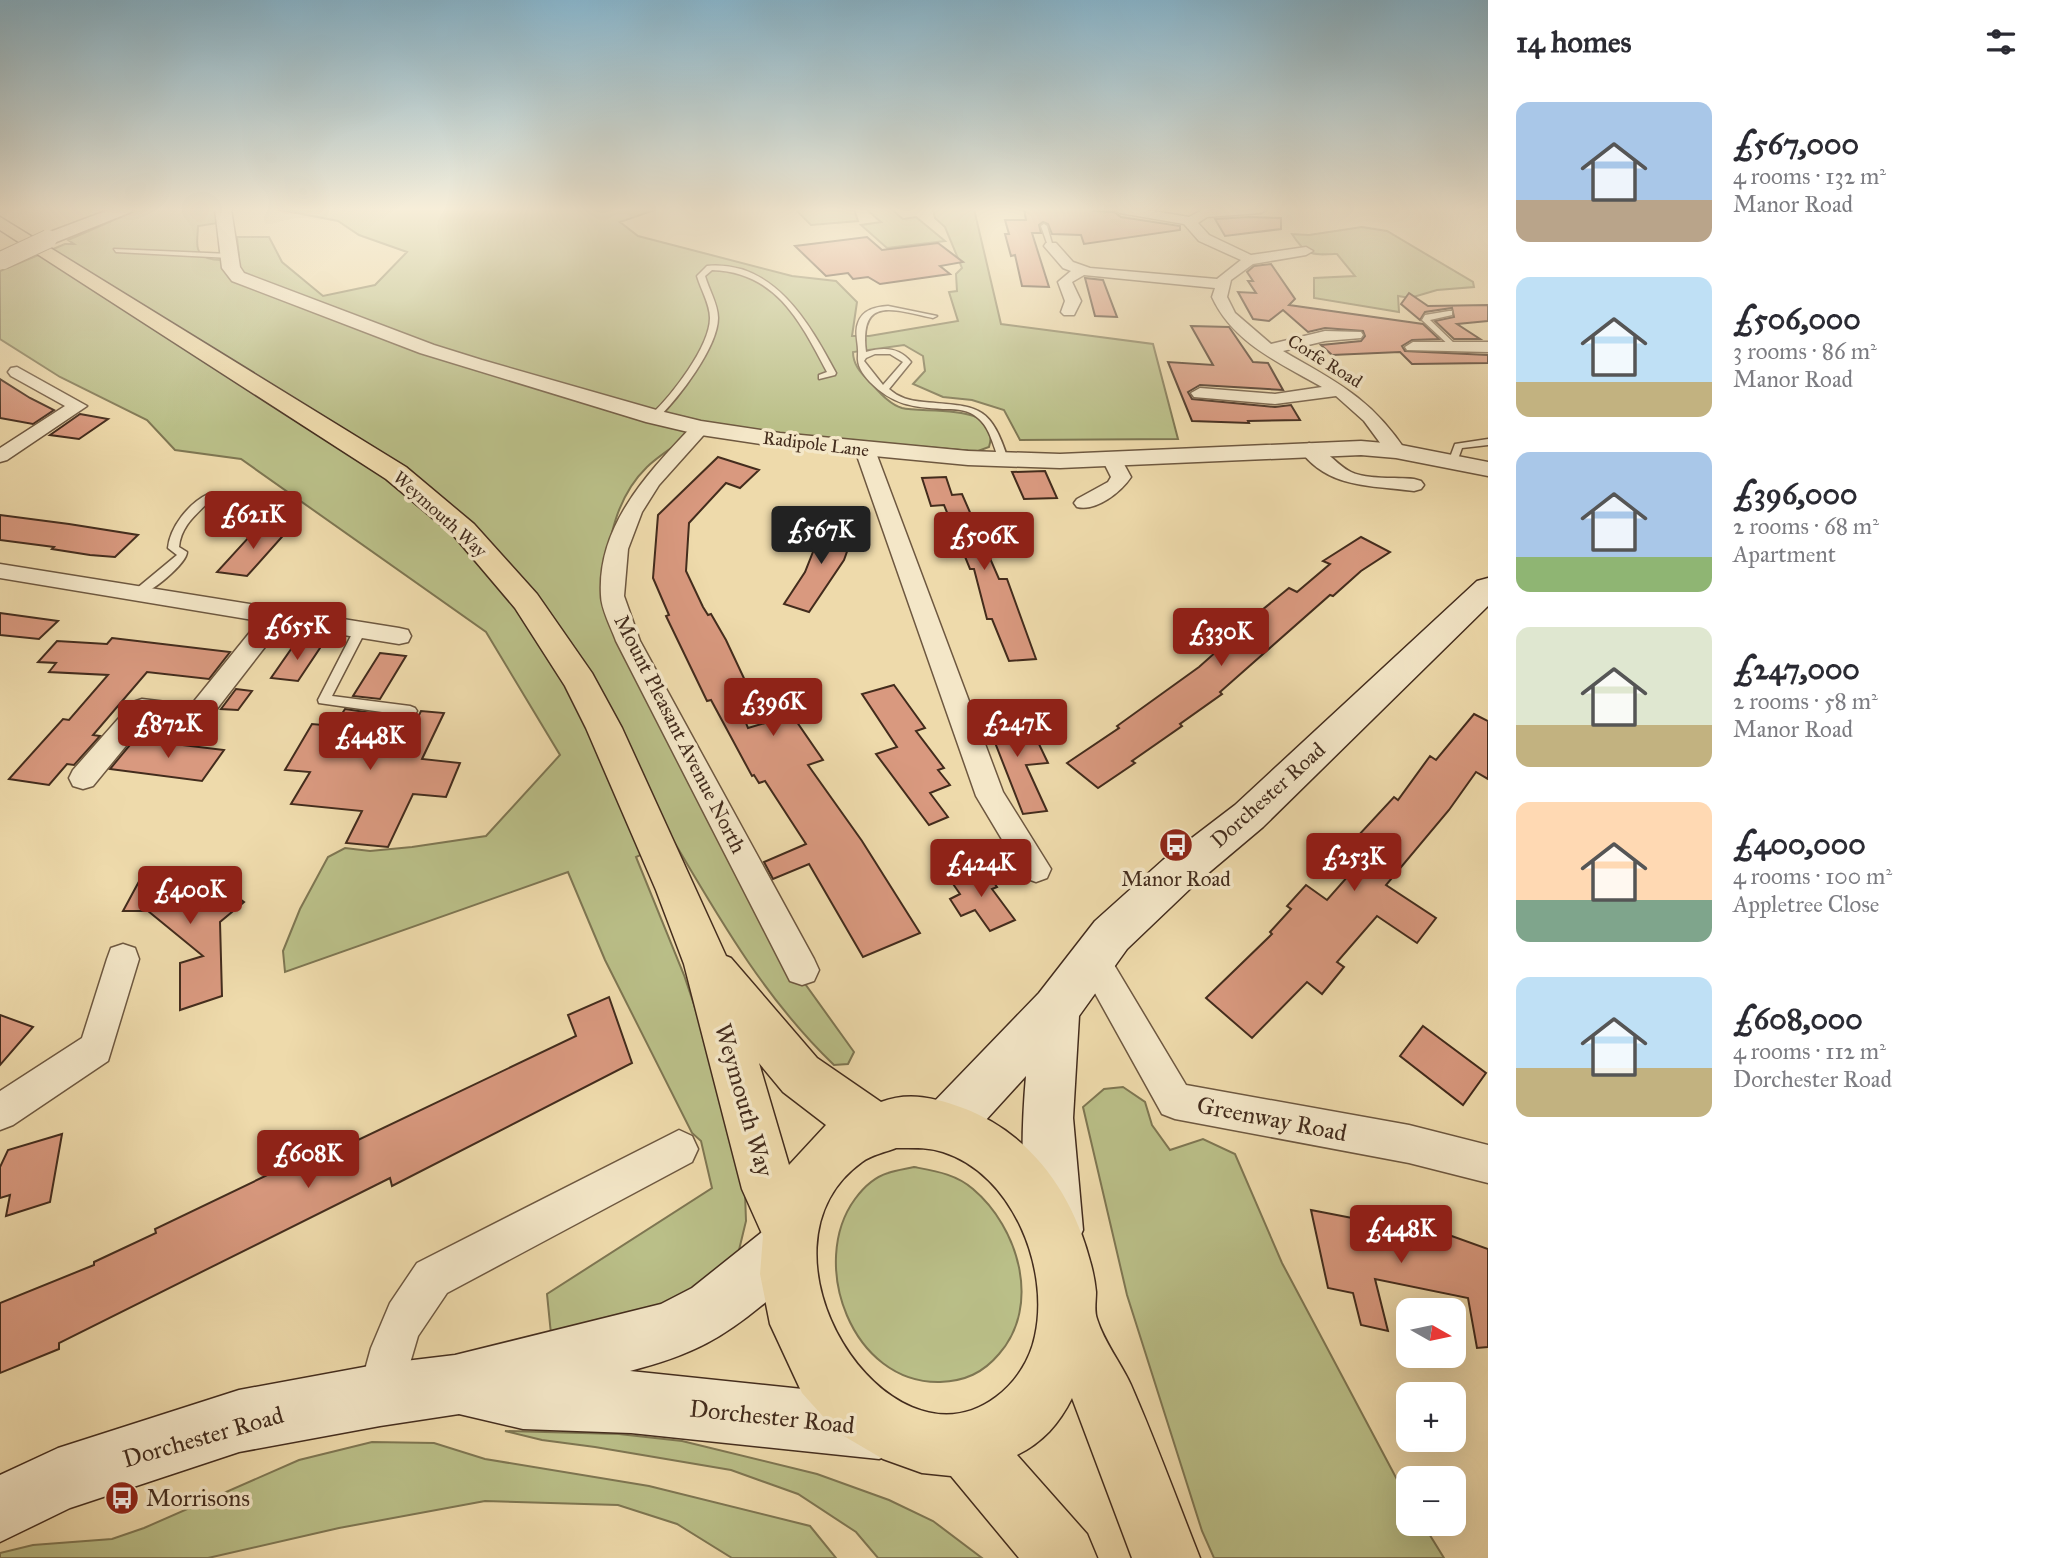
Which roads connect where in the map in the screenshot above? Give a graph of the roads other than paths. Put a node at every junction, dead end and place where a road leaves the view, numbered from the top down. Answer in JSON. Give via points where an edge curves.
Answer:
{"nodes":[{"id":1,"x":94,"y":282,"type":"edge"},
{"id":2,"x":249,"y":282,"type":"edge"},
{"id":3,"x":703,"y":282,"type":"edge"},
{"id":4,"x":764,"y":282,"type":"edge"},
{"id":5,"x":1065,"y":282,"type":"edge"},
{"id":6,"x":1200,"y":282,"type":"edge"},
{"id":7,"x":1223,"y":284,"type":"joint"},
{"id":8,"x":1069,"y":312,"type":"dead end"},
{"id":9,"x":1449,"y":313,"type":"dead end"},
{"id":10,"x":933,"y":316,"type":"dead end"},
{"id":11,"x":1354,"y":335,"type":"dead end"},
{"id":12,"x":1413,"y":347,"type":"dead end"},
{"id":13,"x":1453,"y":347,"type":"junction"},
{"id":14,"x":1488,"y":347,"type":"edge"},
{"id":15,"x":1269,"y":349,"type":"junction"},
{"id":16,"x":862,"y":356,"type":"junction"},
{"id":17,"x":17,"y":372,"type":"dead end"},
{"id":18,"x":822,"y":377,"type":"dead end"},
{"id":19,"x":884,"y":390,"type":"junction"},
{"id":20,"x":1339,"y":390,"type":"junction"},
{"id":21,"x":1200,"y":393,"type":"dead end"},
{"id":22,"x":654,"y":417,"type":"junction"},
{"id":23,"x":701,"y":428,"type":"junction"},
{"id":24,"x":1488,"y":442,"type":"edge"},
{"id":25,"x":1309,"y":449,"type":"junction"},
{"id":26,"x":865,"y":450,"type":"junction"},
{"id":27,"x":1396,"y":451,"type":"junction"},
{"id":28,"x":0,"y":456,"type":"edge"},
{"id":29,"x":1003,"y":459,"type":"junction"},
{"id":30,"x":1112,"y":459,"type":"junction"},
{"id":31,"x":1454,"y":460,"type":"junction"},
{"id":32,"x":1488,"y":469,"type":"edge"},
{"id":33,"x":1414,"y":485,"type":"dead end"},
{"id":34,"x":208,"y":497,"type":"dead end"},
{"id":35,"x":1084,"y":503,"type":"dead end"},
{"id":36,"x":0,"y":571,"type":"edge"},
{"id":37,"x":1488,"y":588,"type":"edge"},
{"id":38,"x":141,"y":592,"type":"junction"},
{"id":39,"x":277,"y":615,"type":"junction"},
{"id":40,"x":360,"y":630,"type":"junction"},
{"id":41,"x":399,"y":636,"type":"dead end"},
{"id":42,"x":410,"y":711,"type":"dead end"},
{"id":43,"x":83,"y":778,"type":"dead end"},
{"id":44,"x":1036,"y":869,"type":"dead end"},
{"id":45,"x":123,"y":959,"type":"dead end"},
{"id":46,"x":1092,"y":959,"type":"junction"},
{"id":47,"x":707,"y":964,"type":"junction"},
{"id":48,"x":802,"y":970,"type":"dead end"},
{"id":49,"x":1056,"y":1009,"type":"junction"},
{"id":50,"x":0,"y":1112,"type":"edge"},
{"id":51,"x":946,"y":1126,"type":"junction"},
{"id":52,"x":872,"y":1127,"type":"junction"},
{"id":53,"x":679,"y":1149,"type":"dead end"},
{"id":54,"x":1488,"y":1164,"type":"edge"},
{"id":55,"x":1056,"y":1237,"type":"junction"},
{"id":56,"x":788,"y":1240,"type":"junction"},
{"id":57,"x":1067,"y":1322,"type":"junction"},
{"id":58,"x":455,"y":1385,"type":"junction"},
{"id":59,"x":380,"y":1395,"type":"junction"},
{"id":60,"x":881,"y":1428,"type":"junction"},
{"id":61,"x":965,"y":1444,"type":"junction"},
{"id":62,"x":0,"y":1509,"type":"edge"},
{"id":63,"x":1063,"y":1558,"type":"edge"},
{"id":64,"x":1166,"y":1558,"type":"edge"}],
"edges":[{"from":1,"to":47,"type":"highway","name":"Weymouth Way","via":[[385,466],[478,544],[526,601],[580,682]]},
{"from":2,"to":22,"type":"street","name":"Radipole Lane","via":[[427,349]]},
{"from":3,"to":22,"type":"lane","via":[[715,321],[672,400]]},
{"from":4,"to":18,"type":"lane","via":[[779,291],[797,314],[832,373]]},
{"from":5,"to":8,"type":"street","via":[[1073,301]]},
{"from":6,"to":7,"type":"street"},
{"from":7,"to":15,"type":"street","name":"Corfe Road","via":[[1219,295],[1227,315]]},
{"from":9,"to":13,"type":"lane","via":[[1426,320]]},
{"from":10,"to":16,"type":"lane","via":[[873,308],[861,318]]},
{"from":11,"to":15,"type":"street"},
{"from":12,"to":13,"type":"street"},
{"from":13,"to":14,"type":"street"},
{"from":15,"to":20,"type":"street","name":"Corfe Road"},
{"from":16,"to":19,"type":"lane","via":[[862,367]]},
{"from":16,"to":19,"type":"lane","via":[[889,351],[907,362]]},
{"from":17,"to":28,"type":"street","via":[[78,406]]},
{"from":19,"to":29,"type":"lane","via":[[905,403],[962,408],[984,416],[998,435]]},
{"from":20,"to":21,"type":"street","via":[[1275,399]]},
{"from":20,"to":27,"type":"street","name":"Corfe Road","via":[[1360,406]]},
{"from":22,"to":23,"type":"street","name":"Radipole Lane"},
{"from":23,"to":26,"type":"street","name":"Radipole Lane"},
{"from":23,"to":48,"type":"street","name":"Mount Pleasant Avenue North","via":[[651,482],[632,512],[617,549],[612,596],[628,641]]},
{"from":24,"to":31,"type":"lane","via":[[1458,446]]},
{"from":25,"to":27,"type":"street","name":"Radipole Lane"},
{"from":25,"to":30,"type":"street","name":"Radipole Lane"},
{"from":25,"to":33,"type":"street","via":[[1345,478]]},
{"from":26,"to":29,"type":"street","name":"Radipole Lane"},
{"from":26,"to":44,"type":"street","via":[[990,796]]},
{"from":27,"to":31,"type":"street","name":"Radipole Lane"},
{"from":29,"to":30,"type":"street","name":"Radipole Lane"},
{"from":30,"to":35,"type":"street","via":[[1121,477]]},
{"from":31,"to":32,"type":"street","name":"Radipole Lane"},
{"from":34,"to":38,"type":"lane","via":[[173,538],[173,548],[183,554]]},
{"from":36,"to":38,"type":"street"},
{"from":37,"to":46,"type":"main road","name":"Dorchester Road","via":[[1249,816],[1111,935]]},
{"from":38,"to":39,"type":"street"},
{"from":39,"to":40,"type":"street"},
{"from":39,"to":43,"type":"street","via":[[197,716],[142,709]]},
{"from":40,"to":41,"type":"street"},
{"from":40,"to":42,"type":"lane","via":[[324,700]]},
{"from":45,"to":50,"type":"street","via":[[96,1049]]},
{"from":46,"to":49,"type":"main road","name":"Dorchester Road"},
{"from":46,"to":54,"type":"street","name":"Greenway Road","via":[[1175,1101],[1409,1144]]},
{"from":47,"to":52,"type":"highway","name":"Weymouth Way","via":[[800,1075]]},
{"from":47,"to":56,"type":"highway","name":"Weymouth Way","via":[[769,1189]]},
{"from":49,"to":51,"type":"main road","name":"Dorchester Road"},
{"from":49,"to":55,"type":"main road","via":[[1048,1118]]},
{"from":51,"to":52,"type":"highway","via":[[908,1122]]},
{"from":51,"to":55,"type":"highway","via":[[979,1142],[1011,1167],[1037,1199]]},
{"from":52,"to":56,"type":"highway","via":[[837,1146],[810,1177]]},
{"from":53,"to":59,"type":"street","via":[[432,1278],[414,1297],[399,1326]]},
{"from":55,"to":57,"type":"highway","via":[[1066,1278]]},
{"from":56,"to":58,"type":"main road","name":"Dorchester Road","via":[[713,1309],[669,1332]]},
{"from":56,"to":60,"type":"highway","via":[[791,1301],[810,1354],[844,1400]]},
{"from":57,"to":61,"type":"highway","via":[[1058,1365],[1036,1403],[1005,1430]]},
{"from":57,"to":64,"type":"highway","via":[[1108,1405]]},
{"from":58,"to":59,"type":"main road","name":"Dorchester Road"},
{"from":58,"to":60,"type":"main road","name":"Dorchester Road","via":[[523,1398],[631,1402]]},
{"from":59,"to":62,"type":"main road","name":"Dorchester Road","via":[[240,1422],[58,1480]]},
{"from":60,"to":61,"type":"highway","via":[[923,1443]]},
{"from":61,"to":63,"type":"highway"}]}
